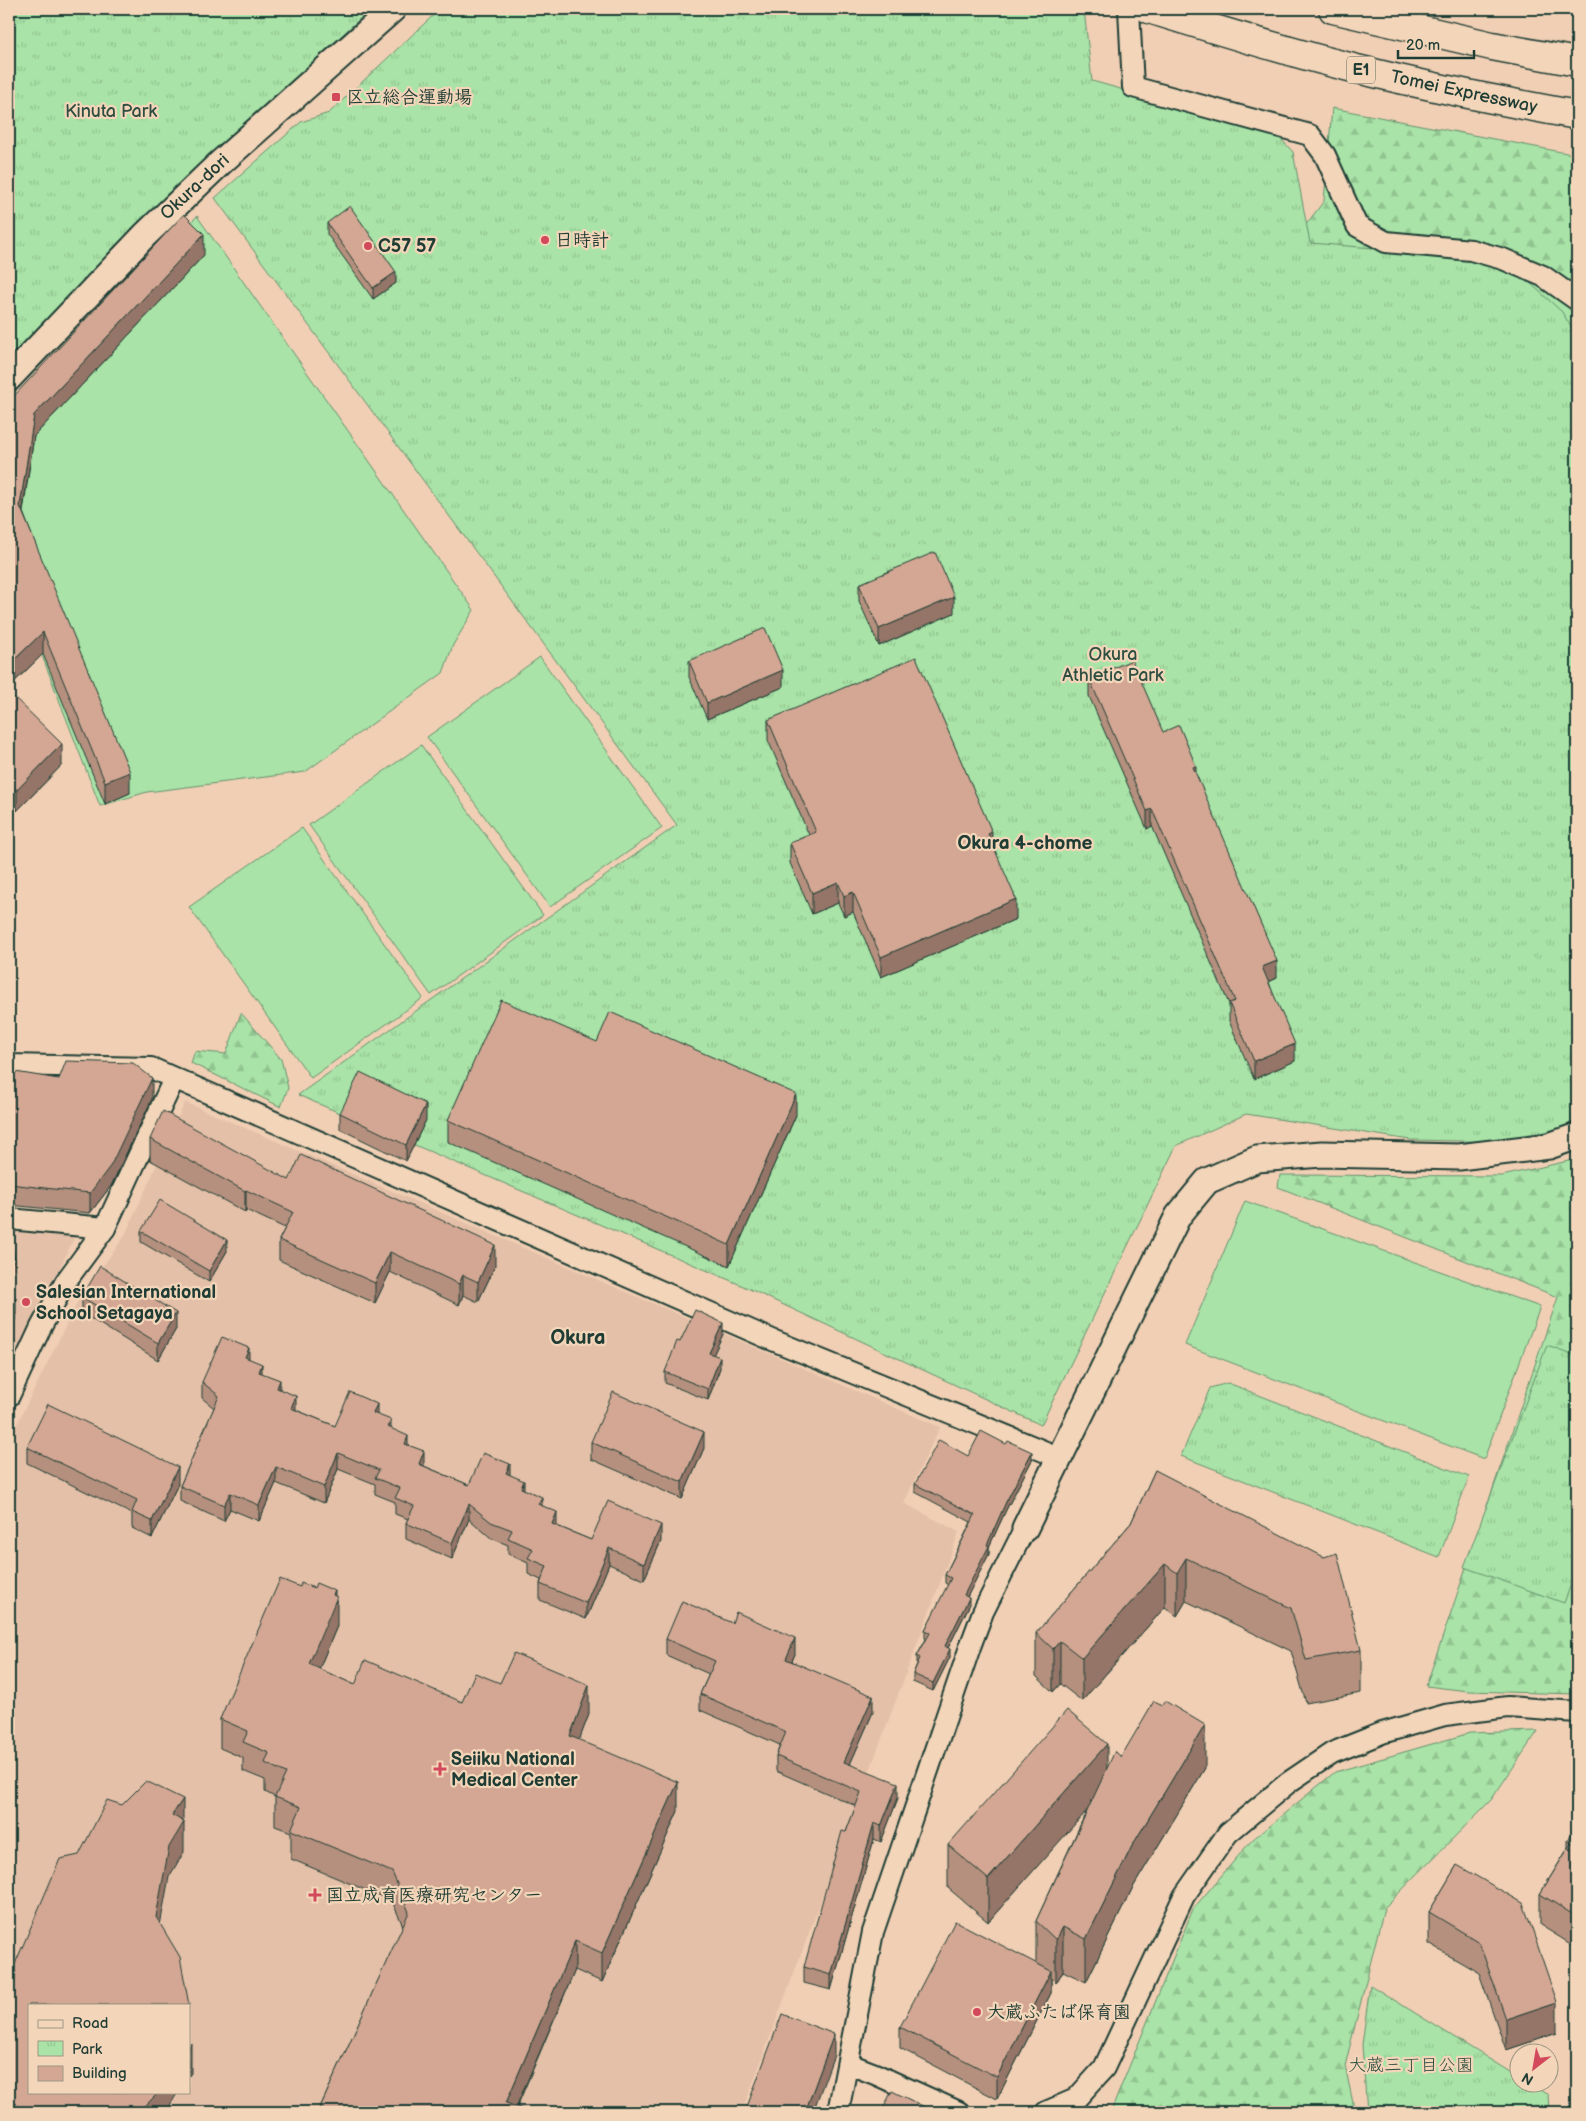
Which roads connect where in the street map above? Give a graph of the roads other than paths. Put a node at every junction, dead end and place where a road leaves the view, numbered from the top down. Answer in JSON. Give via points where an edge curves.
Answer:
{"nodes":[{"id":1,"x":393,"y":9,"type":"edge"},
{"id":2,"x":1129,"y":9,"type":"edge"},
{"id":3,"x":1149,"y":9,"type":"edge"},
{"id":4,"x":1333,"y":9,"type":"edge"},
{"id":5,"x":1577,"y":62,"type":"edge"},
{"id":6,"x":1577,"y":115,"type":"edge"},
{"id":7,"x":1577,"y":300,"type":"edge"},
{"id":8,"x":9,"y":378,"type":"edge"},
{"id":9,"x":9,"y":1065,"type":"edge"},
{"id":10,"x":174,"y":1079,"type":"junction"},
{"id":11,"x":1577,"y":1136,"type":"edge"},
{"id":12,"x":9,"y":1219,"type":"edge"},
{"id":13,"x":105,"y":1228,"type":"junction"},
{"id":14,"x":9,"y":1396,"type":"edge"},
{"id":15,"x":1058,"y":1457,"type":"junction"},
{"id":16,"x":1024,"y":1528,"type":"joint"},
{"id":17,"x":1577,"y":1712,"type":"edge"},
{"id":18,"x":849,"y":2064,"type":"junction"},
{"id":19,"x":838,"y":2112,"type":"edge"},
{"id":20,"x":959,"y":2112,"type":"edge"},
{"id":21,"x":1046,"y":2112,"type":"edge"}],
"edges":[{"from":1,"to":8,"type":"street","name":"Okura-dori","via":[[145,235]]},
{"from":2,"to":7,"type":"street","via":[[1132,87],[1310,135],[1325,154],[1357,226],[1386,242],[1471,250],[1503,259],[1543,276]]},
{"from":3,"to":6,"type":"highway","name":"Tomei Expressway","number":"E1","via":[[1356,69]]},
{"from":4,"to":5,"type":"highway","via":[[1482,44]]},
{"from":9,"to":10,"type":"street","via":[[151,1068]]},
{"from":10,"to":13,"type":"street"},
{"from":10,"to":15,"type":"street","via":[[770,1338]]},
{"from":11,"to":15,"type":"street","via":[[1548,1146],[1459,1157],[1322,1154],[1257,1159],[1207,1181],[1178,1216]]},
{"from":12,"to":13,"type":"street"},
{"from":13,"to":14,"type":"street","via":[[66,1281]]},
{"from":15,"to":16,"type":"street"},
{"from":16,"to":18,"type":"street","via":[[971,1644],[873,1932]]},
{"from":17,"to":21,"type":"street","via":[[1508,1707],[1445,1714],[1382,1733],[1332,1753],[1289,1782],[1228,1833],[1184,1896],[1104,2068],[1076,2099]]},
{"from":18,"to":19,"type":"street"},
{"from":18,"to":20,"type":"street"}]}
